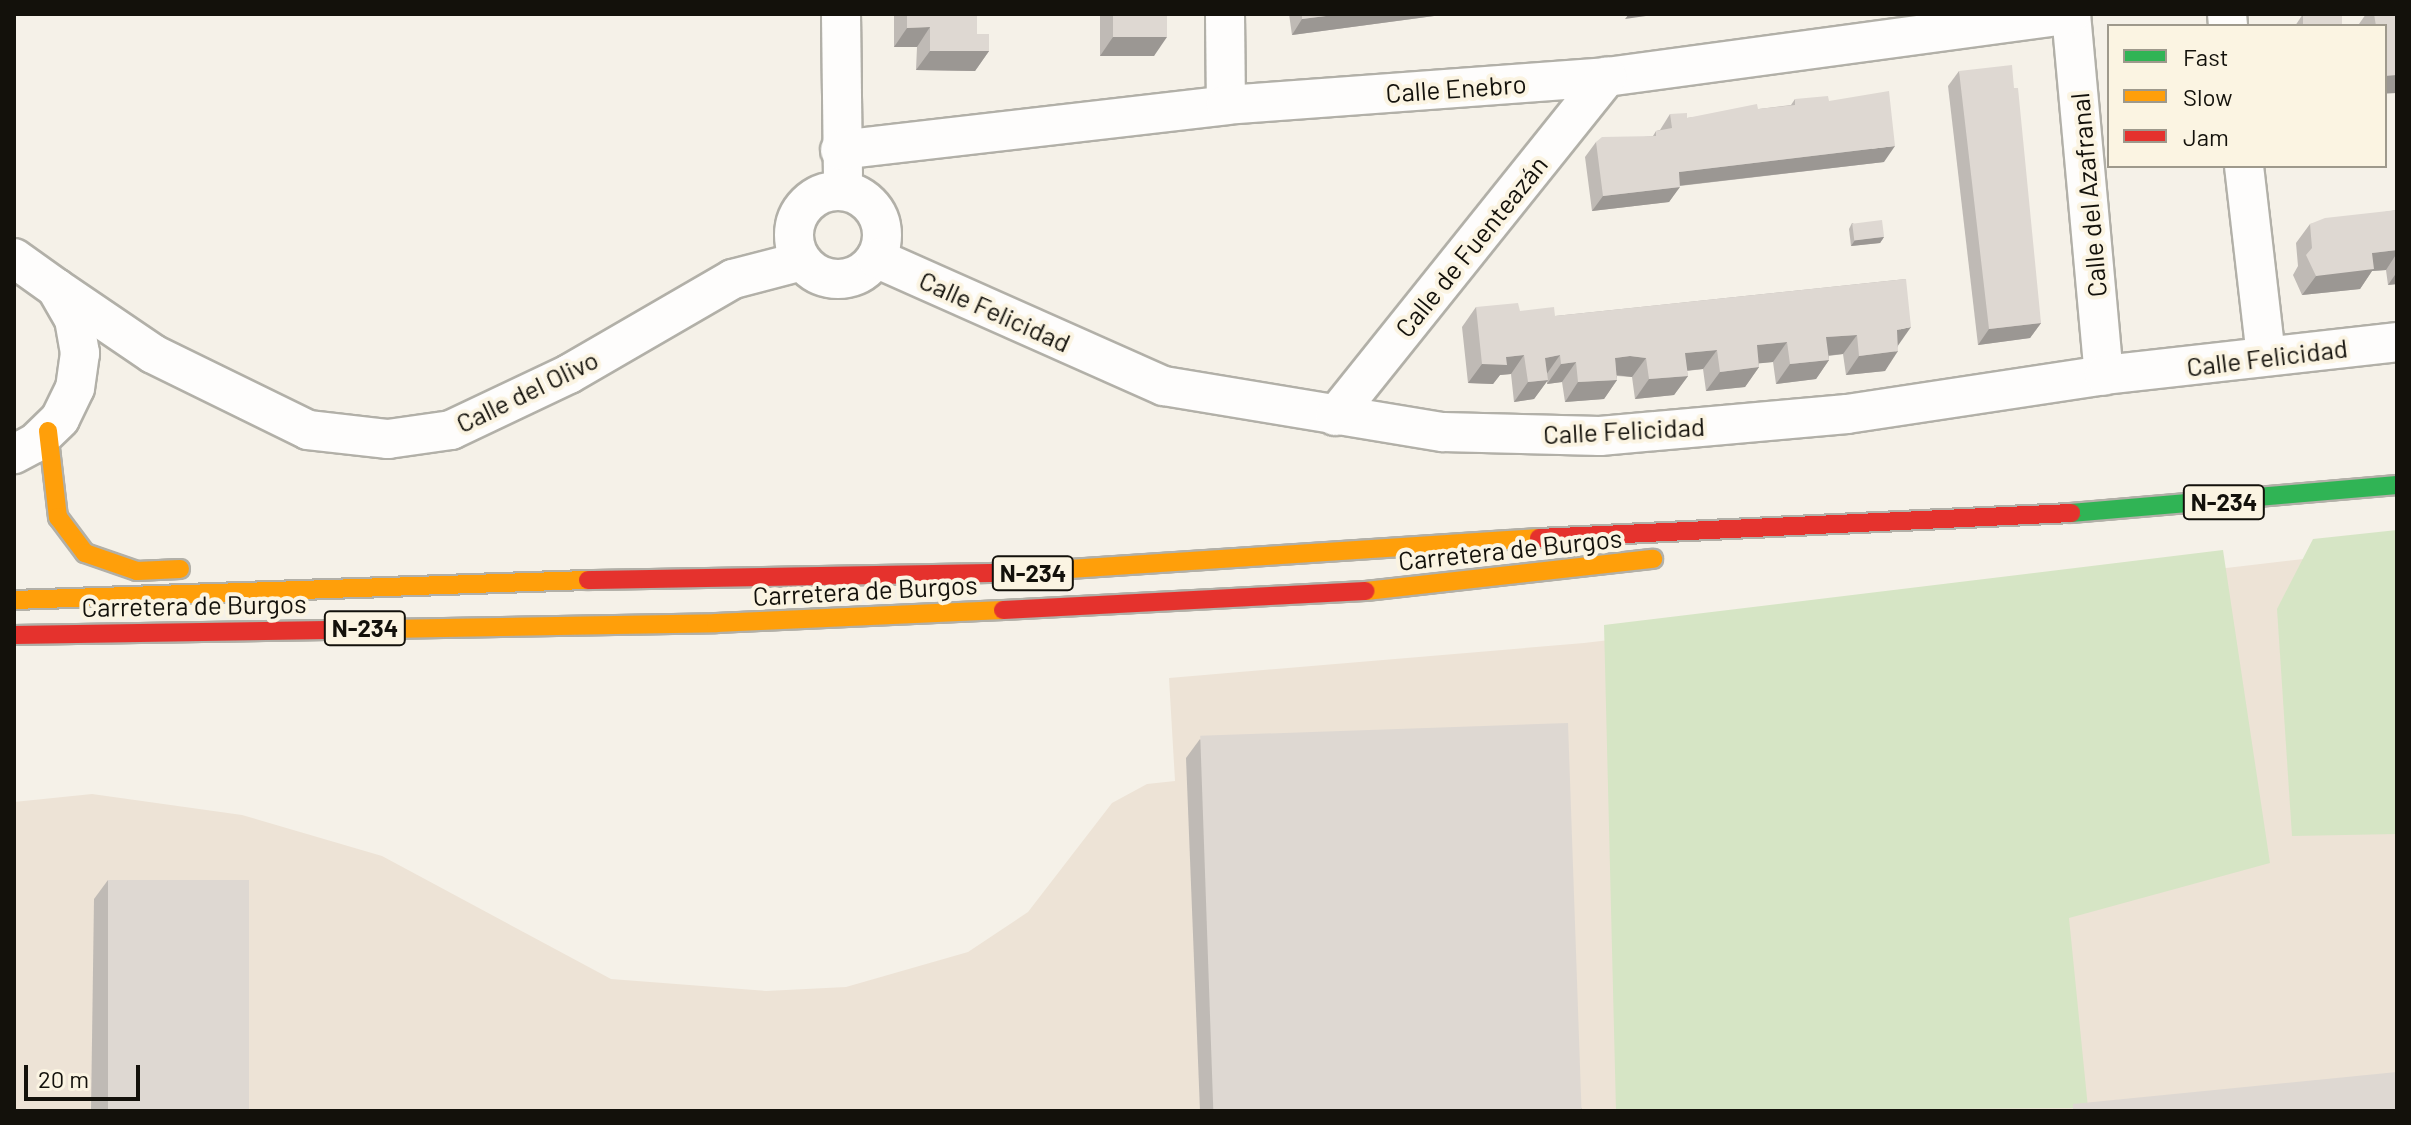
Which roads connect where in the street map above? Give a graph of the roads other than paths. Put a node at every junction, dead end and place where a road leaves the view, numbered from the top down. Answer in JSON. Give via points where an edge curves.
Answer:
{"nodes":[{"id":1,"x":841,"y":14,"type":"edge"},
{"id":2,"x":1225,"y":14,"type":"edge"},
{"id":3,"x":2071,"y":14,"type":"edge"},
{"id":4,"x":1607,"y":77,"type":"junction"},
{"id":5,"x":1226,"y":105,"type":"junction"},
{"id":6,"x":840,"y":150,"type":"junction"},
{"id":7,"x":2244,"y":168,"type":"edge"},
{"id":8,"x":844,"y":191,"type":"junction"},
{"id":9,"x":14,"y":258,"type":"edge"},
{"id":10,"x":876,"y":258,"type":"junction"},
{"id":11,"x":802,"y":261,"type":"junction"},
{"id":12,"x":56,"y":288,"type":"junction"},
{"id":13,"x":2397,"y":342,"type":"edge"},
{"id":14,"x":153,"y":354,"type":"junction"},
{"id":15,"x":2266,"y":356,"type":"junction"},
{"id":16,"x":2104,"y":375,"type":"junction"},
{"id":17,"x":75,"y":388,"type":"junction"},
{"id":18,"x":1335,"y":416,"type":"junction"},
{"id":19,"x":48,"y":431,"type":"junction"},
{"id":20,"x":14,"y":454,"type":"edge"},
{"id":21,"x":2397,"y":485,"type":"edge"},
{"id":22,"x":2050,"y":515,"type":"junction"},
{"id":23,"x":1749,"y":548,"type":"dead end"},
{"id":24,"x":827,"y":555,"type":"dead end"},
{"id":25,"x":1670,"y":557,"type":"dead end"},
{"id":26,"x":200,"y":569,"type":"dead end"},
{"id":27,"x":1067,"y":572,"type":"junction"},
{"id":28,"x":14,"y":600,"type":"edge"},
{"id":29,"x":14,"y":635,"type":"edge"}],
"edges":[{"from":1,"to":6,"type":"street"},
{"from":2,"to":5,"type":"street"},
{"from":3,"to":4,"type":"street","name":"Calle Enebro"},
{"from":3,"to":16,"type":"street","name":"Calle del Azafranal"},
{"from":4,"to":5,"type":"street","name":"Calle Enebro"},
{"from":4,"to":18,"type":"street","name":"Calle de Fuenteazán"},
{"from":5,"to":6,"type":"street","name":"Calle Enebro"},
{"from":6,"to":8,"type":"street"},
{"from":7,"to":15,"type":"street"},
{"from":8,"to":10,"type":"street","via":[[869,204],[877,216],[881,244]]},
{"from":8,"to":11,"type":"street","via":[[827,192],[799,212],[795,246]]},
{"from":9,"to":12,"type":"street","name":"Calle del Olivo"},
{"from":10,"to":11,"type":"street","via":[[866,269],[840,279],[825,278]]},
{"from":10,"to":18,"type":"street","name":"Calle Felicidad","via":[[1164,386]]},
{"from":11,"to":14,"type":"street","name":"Calle del Olivo","via":[[733,279],[569,374],[451,430],[388,439],[308,430]]},
{"from":12,"to":14,"type":"street","name":"Calle del Olivo"},
{"from":12,"to":17,"type":"street","via":[[74,319],[80,353]]},
{"from":13,"to":15,"type":"street","name":"Calle Felicidad"},
{"from":14,"to":17,"type":"street","via":[[106,361]]},
{"from":15,"to":16,"type":"street","name":"Calle Felicidad"},
{"from":16,"to":18,"type":"street","name":"Calle Felicidad","via":[[1847,414],[1600,436],[1443,432]]},
{"from":17,"to":19,"type":"street"},
{"from":19,"to":20,"type":"street"},
{"from":19,"to":26,"type":"highway","via":[[58,517],[85,553],[137,571]]},
{"from":21,"to":22,"type":"highway","name":"Carretera de Burgos","number":"N-234"},
{"from":22,"to":23,"type":"highway","name":"Carretera de Burgos","number":"N-234"},
{"from":22,"to":27,"type":"highway","name":"Carretera de Burgos","number":"N-234","via":[[1698,527]]},
{"from":24,"to":27,"type":"highway"},
{"from":25,"to":29,"type":"highway","name":"Carretera de Burgos","number":"N-234","via":[[1337,594],[1099,606],[716,623]]},
{"from":27,"to":28,"type":"highway","name":"Carretera de Burgos","number":"N-234","via":[[462,582]]}]}
